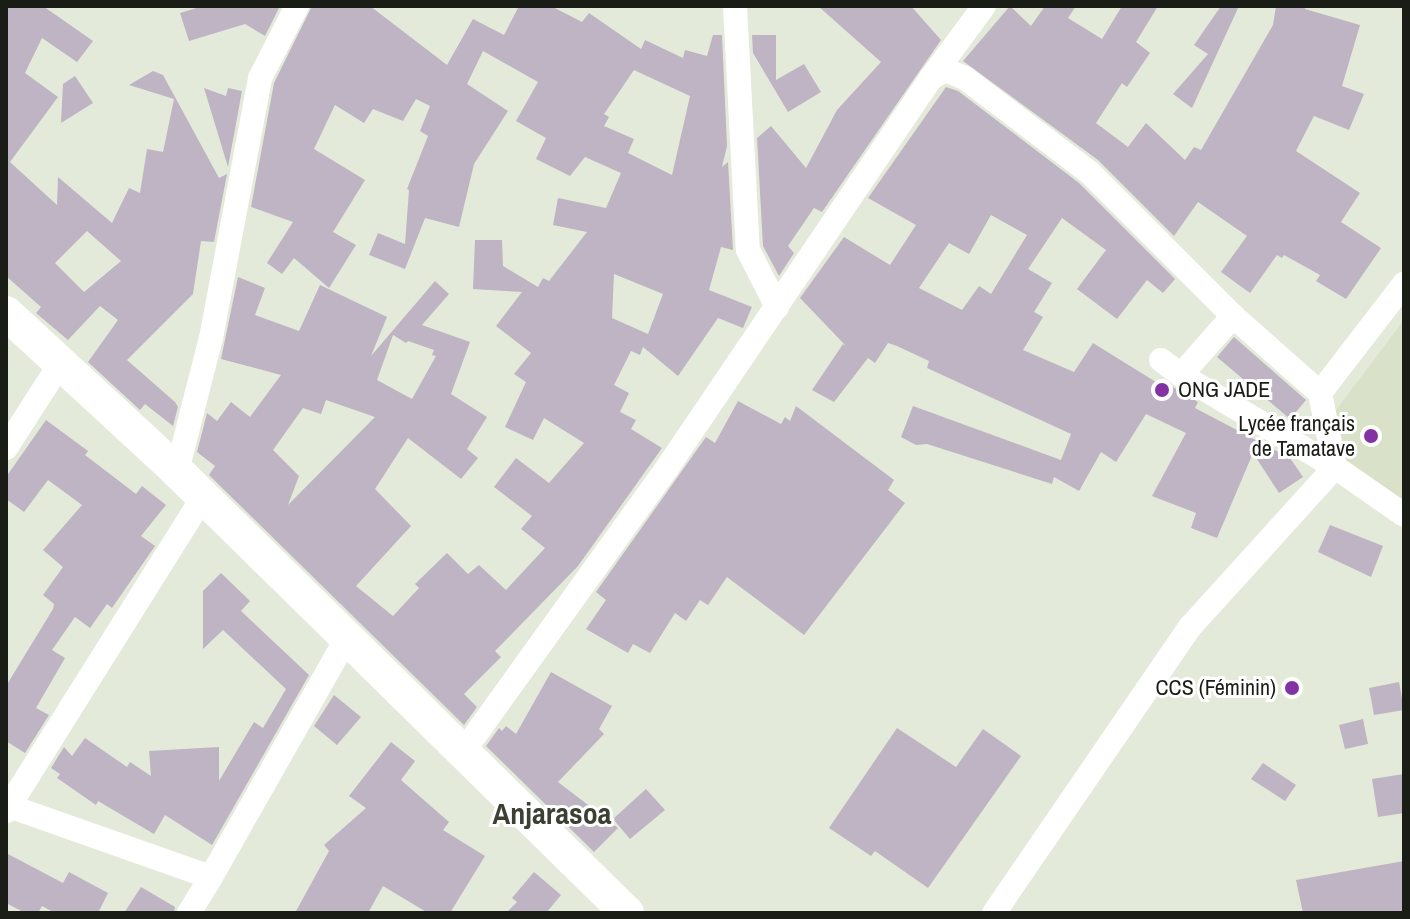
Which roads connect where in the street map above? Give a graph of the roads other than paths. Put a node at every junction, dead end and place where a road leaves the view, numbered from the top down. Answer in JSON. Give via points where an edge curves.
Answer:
{"nodes":[{"id":1,"x":297,"y":6,"type":"edge"},
{"id":2,"x":735,"y":6,"type":"edge"},
{"id":3,"x":984,"y":6,"type":"edge"},
{"id":4,"x":931,"y":78,"type":"junction"},
{"id":5,"x":1404,"y":284,"type":"edge"},
{"id":6,"x":777,"y":307,"type":"junction"},
{"id":7,"x":6,"y":313,"type":"edge"},
{"id":8,"x":1233,"y":316,"type":"junction"},
{"id":9,"x":1161,"y":360,"type":"dead end"},
{"id":10,"x":60,"y":364,"type":"junction"},
{"id":11,"x":1181,"y":375,"type":"junction"},
{"id":12,"x":1320,"y":393,"type":"junction"},
{"id":13,"x":6,"y":448,"type":"edge"},
{"id":14,"x":1335,"y":467,"type":"junction"},
{"id":15,"x":177,"y":471,"type":"junction"},
{"id":16,"x":203,"y":497,"type":"junction"},
{"id":17,"x":1404,"y":515,"type":"edge"},
{"id":18,"x":347,"y":638,"type":"junction"},
{"id":19,"x":463,"y":752,"type":"junction"},
{"id":20,"x":7,"y":808,"type":"edge"},
{"id":21,"x":211,"y":877,"type":"junction"},
{"id":22,"x":189,"y":913,"type":"edge"},
{"id":23,"x":627,"y":913,"type":"edge"},
{"id":24,"x":994,"y":913,"type":"edge"}],
"edges":[{"from":1,"to":15,"type":"street","via":[[260,78],[211,338]]},
{"from":2,"to":6,"type":"street","via":[[748,250]]},
{"from":3,"to":4,"type":"street"},
{"from":4,"to":6,"type":"street"},
{"from":4,"to":8,"type":"street","via":[[945,70],[965,78],[1089,172]]},
{"from":5,"to":12,"type":"street"},
{"from":6,"to":19,"type":"street"},
{"from":7,"to":10,"type":"main road"},
{"from":8,"to":11,"type":"street"},
{"from":8,"to":12,"type":"street"},
{"from":9,"to":11,"type":"street"},
{"from":10,"to":13,"type":"street"},
{"from":10,"to":15,"type":"main road"},
{"from":11,"to":14,"type":"street"},
{"from":12,"to":14,"type":"street"},
{"from":14,"to":17,"type":"street"},
{"from":14,"to":24,"type":"street","via":[[1190,627]]},
{"from":15,"to":16,"type":"main road"},
{"from":16,"to":18,"type":"main road"},
{"from":16,"to":20,"type":"street"},
{"from":18,"to":19,"type":"main road"},
{"from":18,"to":21,"type":"street"},
{"from":19,"to":23,"type":"main road"},
{"from":20,"to":21,"type":"street"},
{"from":21,"to":22,"type":"street"}]}
